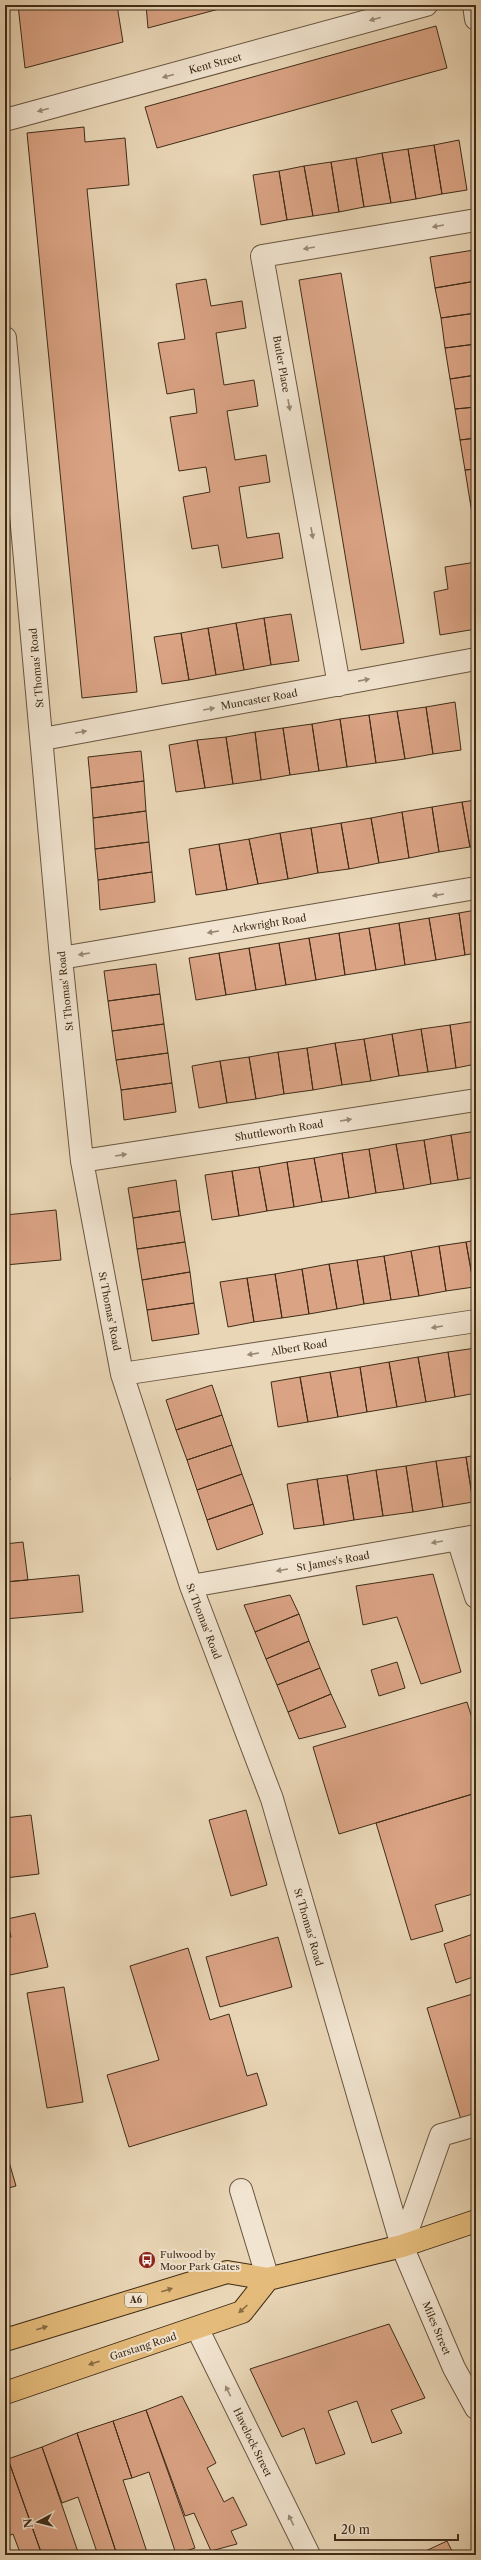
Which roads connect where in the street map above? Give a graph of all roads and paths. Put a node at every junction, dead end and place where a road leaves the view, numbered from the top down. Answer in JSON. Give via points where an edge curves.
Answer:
{"nodes":[{"id":1,"x":426,"y":5,"type":"edge"},
{"id":2,"x":474,"y":5,"type":"edge"},
{"id":3,"x":476,"y":20,"type":"edge"},
{"id":4,"x":5,"y":120,"type":"edge"},
{"id":5,"x":476,"y":220,"type":"edge"},
{"id":6,"x":5,"y":338,"type":"edge"},
{"id":7,"x":476,"y":659,"type":"edge"},
{"id":8,"x":339,"y":685,"type":"junction"},
{"id":9,"x":43,"y":739,"type":"junction"},
{"id":10,"x":476,"y":888,"type":"edge"},
{"id":11,"x":61,"y":958,"type":"junction"},
{"id":12,"x":476,"y":1100,"type":"edge"},
{"id":13,"x":82,"y":1161,"type":"junction"},
{"id":14,"x":476,"y":1321,"type":"edge"},
{"id":15,"x":122,"y":1374,"type":"junction"},
{"id":16,"x":467,"y":1537,"type":"edge"},
{"id":17,"x":191,"y":1586,"type":"junction"},
{"id":18,"x":476,"y":1597,"type":"edge"},
{"id":19,"x":476,"y":2125,"type":"edge"},
{"id":20,"x":241,"y":2190,"type":"dead end"},
{"id":21,"x":476,"y":2221,"type":"edge"},
{"id":22,"x":402,"y":2246,"type":"junction"},
{"id":23,"x":268,"y":2279,"type":"junction"},
{"id":24,"x":197,"y":2328,"type":"junction"},
{"id":25,"x":5,"y":2340,"type":"edge"},
{"id":26,"x":5,"y":2393,"type":"edge"},
{"id":27,"x":476,"y":2408,"type":"edge"},
{"id":28,"x":308,"y":2555,"type":"edge"}],
"edges":[{"from":1,"to":4,"type":"street","name":"Kent Street","one_way":true},
{"from":2,"to":3,"type":"street"},
{"from":5,"to":8,"type":"street","name":"Butler Place","one_way":true,"via":[[262,256]]},
{"from":6,"to":9,"type":"street","name":"St Thomas' Road"},
{"from":8,"to":7,"type":"street","name":"Muncaster Road","one_way":true},
{"from":9,"to":8,"type":"street","name":"Muncaster Road","one_way":true},
{"from":9,"to":11,"type":"street","name":"St Thomas' Road"},
{"from":10,"to":11,"type":"street","name":"Arkwright Road","one_way":true},
{"from":11,"to":13,"type":"street","name":"St Thomas' Road"},
{"from":13,"to":12,"type":"street","name":"Shuttleworth Road","one_way":true},
{"from":13,"to":15,"type":"street","name":"St Thomas' Road"},
{"from":14,"to":15,"type":"street","name":"Albert Road","one_way":true},
{"from":15,"to":17,"type":"street","name":"St Thomas' Road"},
{"from":16,"to":17,"type":"street","name":"St James's Road","one_way":true},
{"from":16,"to":18,"type":"street"},
{"from":17,"to":22,"type":"street","name":"St Thomas' Road","via":[[272,1799]]},
{"from":19,"to":22,"type":"street","via":[[441,2135]]},
{"from":20,"to":23,"type":"street"},
{"from":21,"to":22,"type":"highway","number":"A6"},
{"from":22,"to":23,"type":"highway","number":"A6"},
{"from":22,"to":27,"type":"street","name":"Miles Street","via":[[454,2368]]},
{"from":23,"to":24,"type":"highway","name":"Garstang Road","one_way":true,"via":[[242,2312]]},
{"from":25,"to":23,"type":"highway","number":"A6","one_way":true,"via":[[227,2272]]},
{"from":24,"to":26,"type":"highway","name":"Garstang Road","one_way":true},
{"from":28,"to":24,"type":"street","name":"Havelock Street","one_way":true}]}
